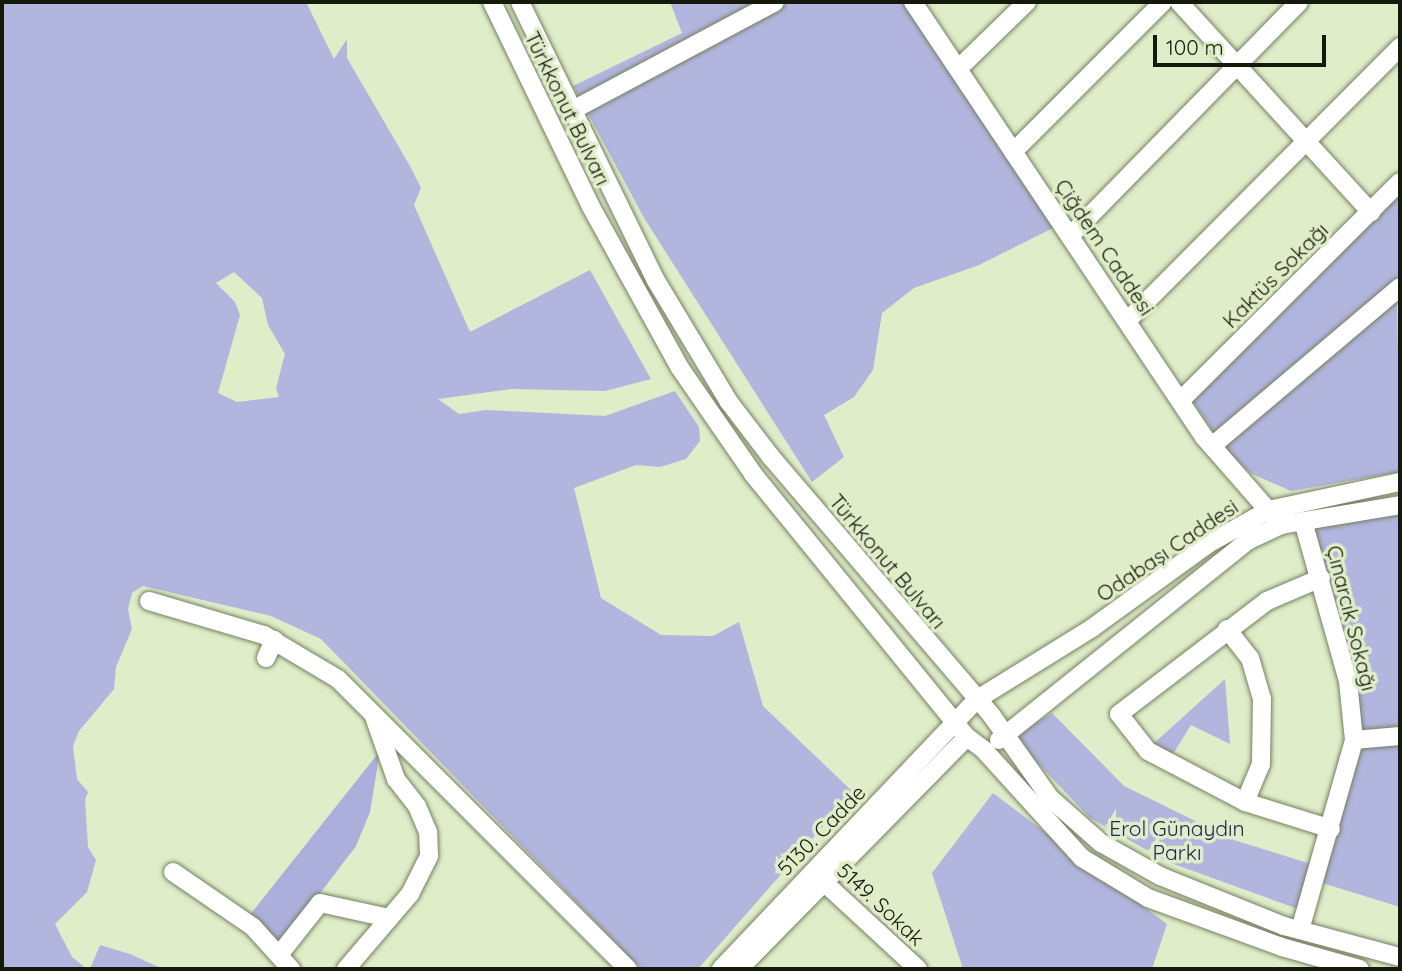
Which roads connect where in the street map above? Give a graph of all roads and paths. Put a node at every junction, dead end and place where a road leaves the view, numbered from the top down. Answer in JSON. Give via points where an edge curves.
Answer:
{"nodes":[{"id":1,"x":492,"y":2,"type":"edge"},
{"id":2,"x":520,"y":2,"type":"edge"},
{"id":3,"x":775,"y":2,"type":"edge"},
{"id":4,"x":913,"y":2,"type":"edge"},
{"id":5,"x":1027,"y":2,"type":"edge"},
{"id":6,"x":1163,"y":2,"type":"edge"},
{"id":7,"x":1179,"y":2,"type":"edge"},
{"id":8,"x":1299,"y":2,"type":"edge"},
{"id":9,"x":1400,"y":47,"type":"edge"},
{"id":10,"x":1237,"y":66,"type":"junction"},
{"id":11,"x":958,"y":69,"type":"junction"},
{"id":12,"x":571,"y":111,"type":"junction"},
{"id":13,"x":1303,"y":140,"type":"junction"},
{"id":14,"x":1013,"y":152,"type":"junction"},
{"id":15,"x":1400,"y":182,"type":"edge"},
{"id":16,"x":1371,"y":212,"type":"junction"},
{"id":17,"x":1070,"y":236,"type":"junction"},
{"id":18,"x":1400,"y":287,"type":"edge"},
{"id":19,"x":1127,"y":321,"type":"junction"},
{"id":20,"x":1181,"y":400,"type":"junction"},
{"id":21,"x":1212,"y":446,"type":"junction"},
{"id":22,"x":1400,"y":482,"type":"edge"},
{"id":23,"x":1400,"y":505,"type":"edge"},
{"id":24,"x":1269,"y":510,"type":"junction"},
{"id":25,"x":1303,"y":521,"type":"junction"},
{"id":26,"x":1281,"y":524,"type":"junction"},
{"id":27,"x":1321,"y":578,"type":"junction"},
{"id":28,"x":149,"y":601,"type":"dead end"},
{"id":29,"x":1227,"y":629,"type":"junction"},
{"id":30,"x":274,"y":640,"type":"junction"},
{"id":31,"x":267,"y":658,"type":"dead end"},
{"id":32,"x":976,"y":700,"type":"junction"},
{"id":33,"x":369,"y":706,"type":"junction"},
{"id":34,"x":956,"y":723,"type":"junction"},
{"id":35,"x":1005,"y":734,"type":"junction"},
{"id":36,"x":1400,"y":736,"type":"edge"},
{"id":37,"x":967,"y":737,"type":"junction"},
{"id":38,"x":1354,"y":740,"type":"junction"},
{"id":39,"x":984,"y":750,"type":"junction"},
{"id":40,"x":1245,"y":802,"type":"junction"},
{"id":41,"x":1331,"y":829,"type":"junction"},
{"id":42,"x":173,"y":872,"type":"dead end"},
{"id":43,"x":818,"y":876,"type":"junction"},
{"id":44,"x":389,"y":918,"type":"junction"},
{"id":45,"x":1300,"y":930,"type":"junction"},
{"id":46,"x":1400,"y":957,"type":"edge"},
{"id":47,"x":285,"y":962,"type":"edge"},
{"id":48,"x":346,"y":969,"type":"edge"},
{"id":49,"x":628,"y":969,"type":"edge"},
{"id":50,"x":721,"y":969,"type":"edge"},
{"id":51,"x":739,"y":969,"type":"edge"},
{"id":52,"x":918,"y":969,"type":"edge"},
{"id":53,"x":1360,"y":969,"type":"edge"}],
"edges":[{"from":1,"to":34,"type":"street","name":"Türkkonut Bulvarı","via":[[612,249],[685,376],[753,474]]},
{"from":2,"to":12,"type":"street","name":"Türkkonut Bulvarı"},
{"from":3,"to":12,"type":"street"},
{"from":4,"to":11,"type":"street","name":"Çiğdem Caddesi"},
{"from":5,"to":11,"type":"street"},
{"from":6,"to":14,"type":"street"},
{"from":7,"to":10,"type":"street"},
{"from":8,"to":10,"type":"street"},
{"from":9,"to":13,"type":"street"},
{"from":10,"to":13,"type":"street"},
{"from":10,"to":17,"type":"street"},
{"from":11,"to":14,"type":"street","name":"Çiğdem Caddesi"},
{"from":12,"to":32,"type":"street","name":"Türkkonut Bulvarı","via":[[655,279],[729,402]]},
{"from":13,"to":16,"type":"street"},
{"from":13,"to":19,"type":"street"},
{"from":14,"to":17,"type":"street","name":"Çiğdem Caddesi"},
{"from":15,"to":16,"type":"street","name":"Kaktüs Sokağı"},
{"from":16,"to":20,"type":"street","name":"Kaktüs Sokağı"},
{"from":17,"to":19,"type":"street","name":"Çiğdem Caddesi"},
{"from":18,"to":21,"type":"street"},
{"from":19,"to":20,"type":"street","name":"Çiğdem Caddesi"},
{"from":20,"to":21,"type":"street","name":"Çiğdem Caddesi"},
{"from":21,"to":24,"type":"street","name":"Çiğdem Caddesi"},
{"from":22,"to":24,"type":"street","name":"Odabaşı Caddesi"},
{"from":23,"to":25,"type":"street","name":"Odabaşı Caddesi"},
{"from":24,"to":26,"type":"street","name":"Çiğdem Caddesi"},
{"from":24,"to":32,"type":"street","name":"Odabaşı Caddesi","via":[[1208,544],[1093,628]]},
{"from":25,"to":26,"type":"street","name":"Odabaşı Caddesi"},
{"from":25,"to":27,"type":"street","name":"Çınarcık Sokağı"},
{"from":26,"to":35,"type":"street","name":"Odabaşı Caddesi","via":[[1247,541]]},
{"from":27,"to":29,"type":"street","via":[[1266,601]]},
{"from":27,"to":38,"type":"street","name":"Çınarcık Sokağı","via":[[1348,681]]},
{"from":28,"to":30,"type":"street","via":[[226,621]]},
{"from":29,"to":40,"type":"street","via":[[1250,658],[1262,699],[1261,764]]},
{"from":29,"to":40,"type":"street","via":[[1119,714],[1148,751]]},
{"from":30,"to":31,"type":"street"},
{"from":30,"to":33,"type":"street","via":[[317,663]]},
{"from":32,"to":34,"type":"street","name":"Odabaşı Caddesi"},
{"from":32,"to":35,"type":"street","name":"Türkkonut Bulvarı"},
{"from":33,"to":44,"type":"street","via":[[396,779],[417,806],[428,832],[429,856],[421,875]]},
{"from":33,"to":49,"type":"street"},
{"from":34,"to":37,"type":"street","name":"Türkkonut Bulvarı"},
{"from":34,"to":43,"type":"street","name":"5130. Cadde"},
{"from":35,"to":39,"type":"street","name":"Odabaşı Caddesi"},
{"from":35,"to":45,"type":"street","name":"Türkkonut Bulvarı","via":[[1050,798],[1101,843],[1160,876]]},
{"from":36,"to":38,"type":"street"},
{"from":37,"to":39,"type":"street","name":"Türkkonut Bulvarı"},
{"from":37,"to":43,"type":"street","name":"5130. Cadde"},
{"from":38,"to":41,"type":"street","name":"Çınarcık Sokağı"},
{"from":39,"to":53,"type":"street","name":"Türkkonut Bulvarı","via":[[1082,858],[1148,898],[1282,947]]},
{"from":40,"to":41,"type":"street"},
{"from":41,"to":45,"type":"street","name":"Çınarcık Sokağı"},
{"from":42,"to":47,"type":"street","via":[[253,927]]},
{"from":43,"to":50,"type":"street","name":"5130. Cadde"},
{"from":43,"to":51,"type":"street","name":"5130. Cadde"},
{"from":43,"to":52,"type":"street","name":"5149. Sokak"},
{"from":44,"to":47,"type":"street","via":[[320,903]]},
{"from":44,"to":48,"type":"street"},
{"from":45,"to":46,"type":"street","name":"Türkkonut Bulvarı"}]}
